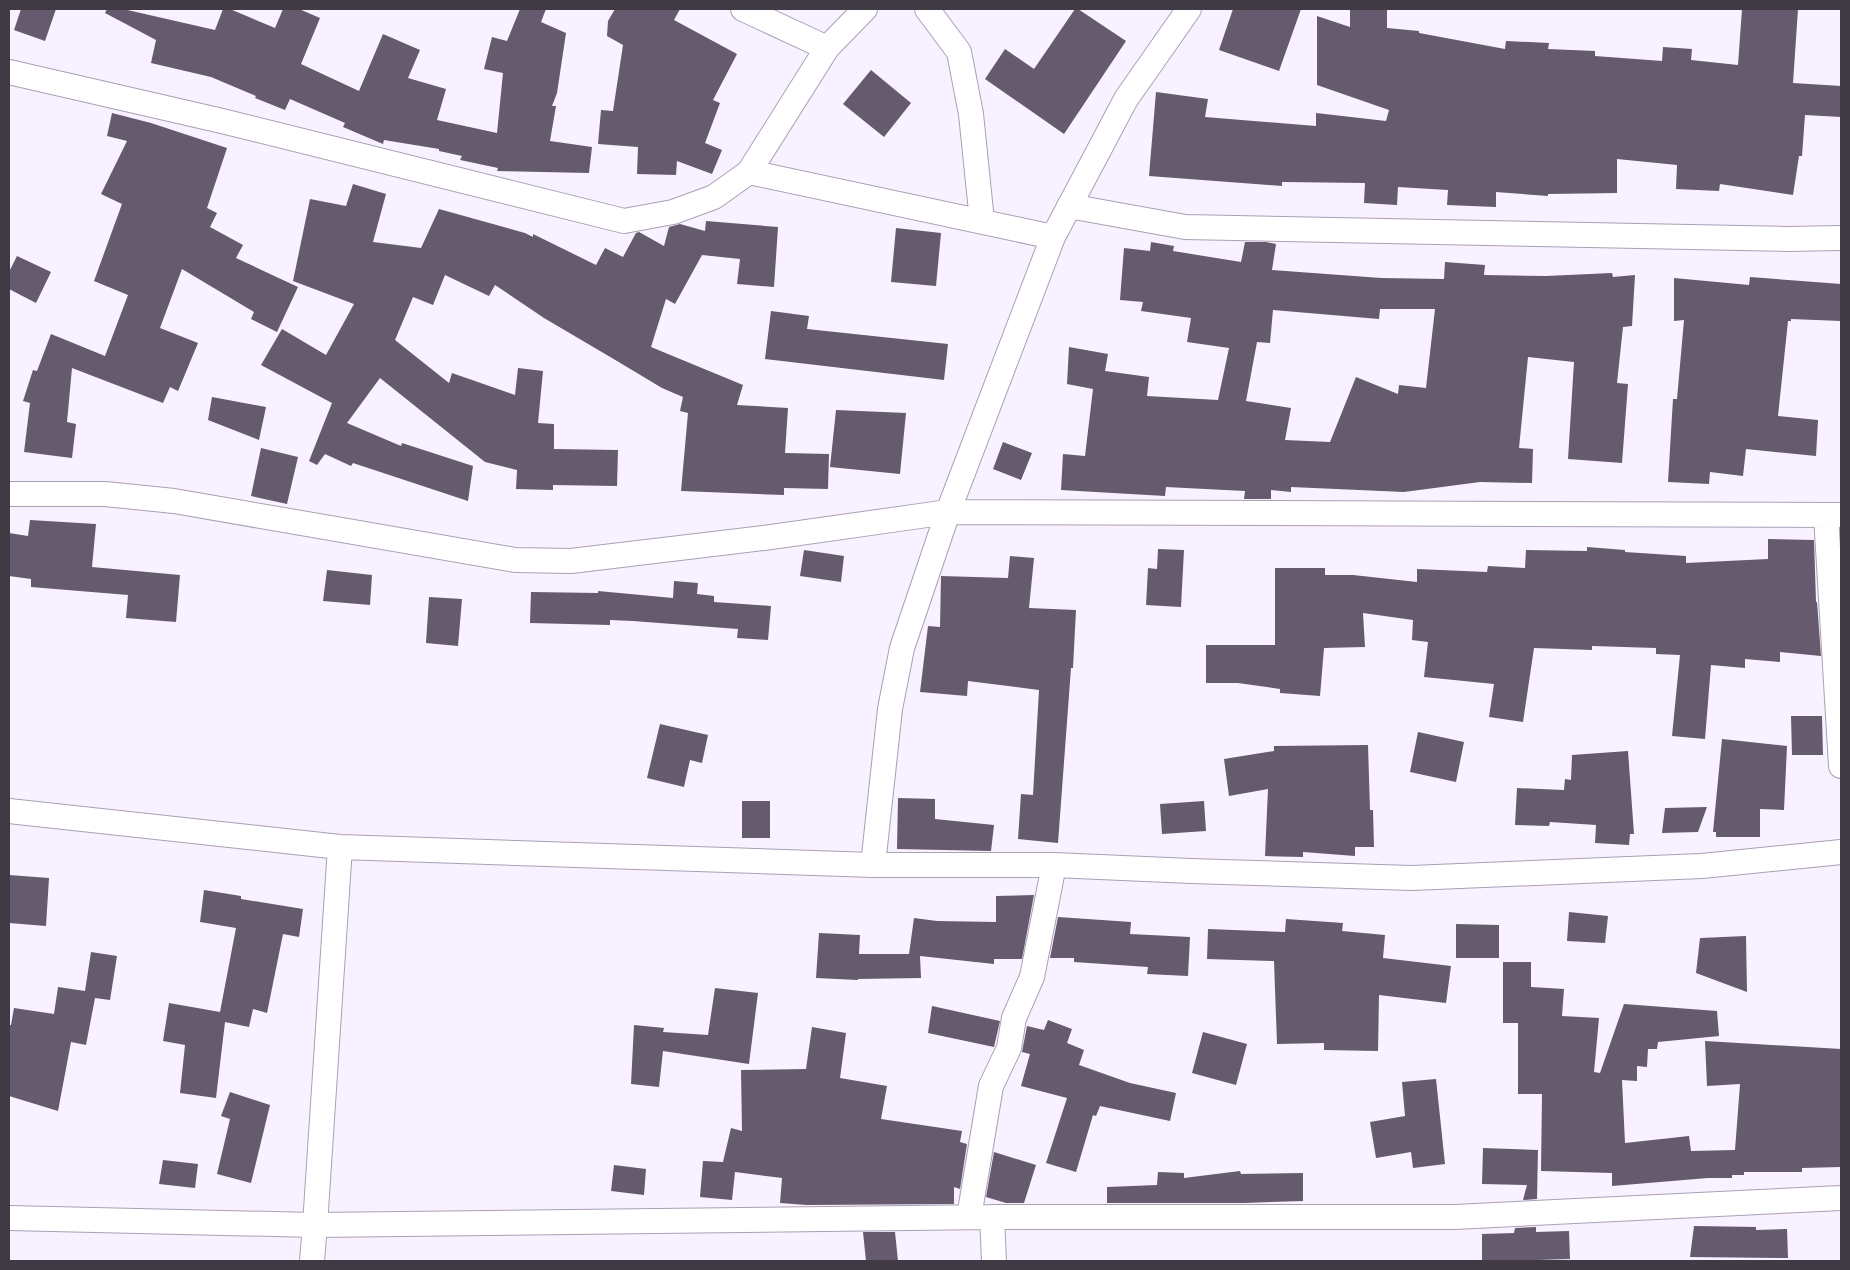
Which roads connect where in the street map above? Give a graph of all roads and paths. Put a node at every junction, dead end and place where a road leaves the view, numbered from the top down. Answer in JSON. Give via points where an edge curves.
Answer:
{"nodes":[{"id":1,"x":743,"y":9,"type":"edge"},
{"id":2,"x":864,"y":9,"type":"edge"},
{"id":3,"x":927,"y":9,"type":"edge"},
{"id":4,"x":1189,"y":9,"type":"edge"},
{"id":5,"x":827,"y":48,"type":"junction"},
{"id":6,"x":9,"y":72,"type":"edge"},
{"id":7,"x":749,"y":172,"type":"junction"},
{"id":8,"x":1069,"y":206,"type":"junction"},
{"id":9,"x":982,"y":221,"type":"junction"},
{"id":10,"x":1053,"y":237,"type":"junction"},
{"id":11,"x":1841,"y":238,"type":"edge"},
{"id":12,"x":9,"y":494,"type":"edge"},
{"id":13,"x":948,"y":512,"type":"junction"},
{"id":14,"x":1833,"y":515,"type":"edge"},
{"id":15,"x":1841,"y":766,"type":"edge"},
{"id":16,"x":9,"y":810,"type":"edge"},
{"id":17,"x":340,"y":847,"type":"junction"},
{"id":18,"x":1841,"y":852,"type":"edge"},
{"id":19,"x":873,"y":865,"type":"junction"},
{"id":20,"x":1054,"y":865,"type":"junction"},
{"id":21,"x":1841,"y":1198,"type":"edge"},
{"id":22,"x":969,"y":1217,"type":"junction"},
{"id":23,"x":992,"y":1217,"type":"junction"},
{"id":24,"x":9,"y":1218,"type":"edge"},
{"id":25,"x":316,"y":1225,"type":"junction"},
{"id":26,"x":312,"y":1261,"type":"edge"},
{"id":27,"x":994,"y":1261,"type":"edge"}],
"edges":[{"from":1,"to":5,"type":"street"},
{"from":2,"to":5,"type":"street"},
{"from":3,"to":9,"type":"street","via":[[959,52],[972,114]]},
{"from":4,"to":8,"type":"street","via":[[1126,99]]},
{"from":5,"to":7,"type":"street"},
{"from":6,"to":7,"type":"street","via":[[222,121],[624,221],[673,212],[714,197]]},
{"from":7,"to":9,"type":"street"},
{"from":8,"to":10,"type":"street"},
{"from":8,"to":11,"type":"street","via":[[1185,226]]},
{"from":9,"to":10,"type":"street"},
{"from":10,"to":13,"type":"street"},
{"from":12,"to":13,"type":"street","via":[[105,494],[174,501],[516,560],[571,561]]},
{"from":13,"to":14,"type":"street"},
{"from":13,"to":19,"type":"street","via":[[902,648],[890,709]]},
{"from":14,"to":15,"type":"street"},
{"from":16,"to":17,"type":"street"},
{"from":17,"to":19,"type":"street"},
{"from":17,"to":25,"type":"street"},
{"from":18,"to":20,"type":"street","via":[[1702,866],[1412,878]]},
{"from":19,"to":20,"type":"street"},
{"from":20,"to":22,"type":"street","via":[[1032,976],[1014,1018],[1009,1048],[991,1086]]},
{"from":21,"to":23,"type":"street","via":[[1455,1217]]},
{"from":22,"to":23,"type":"street"},
{"from":22,"to":25,"type":"street"},
{"from":23,"to":27,"type":"street"},
{"from":24,"to":25,"type":"street"},
{"from":25,"to":26,"type":"street"}]}
